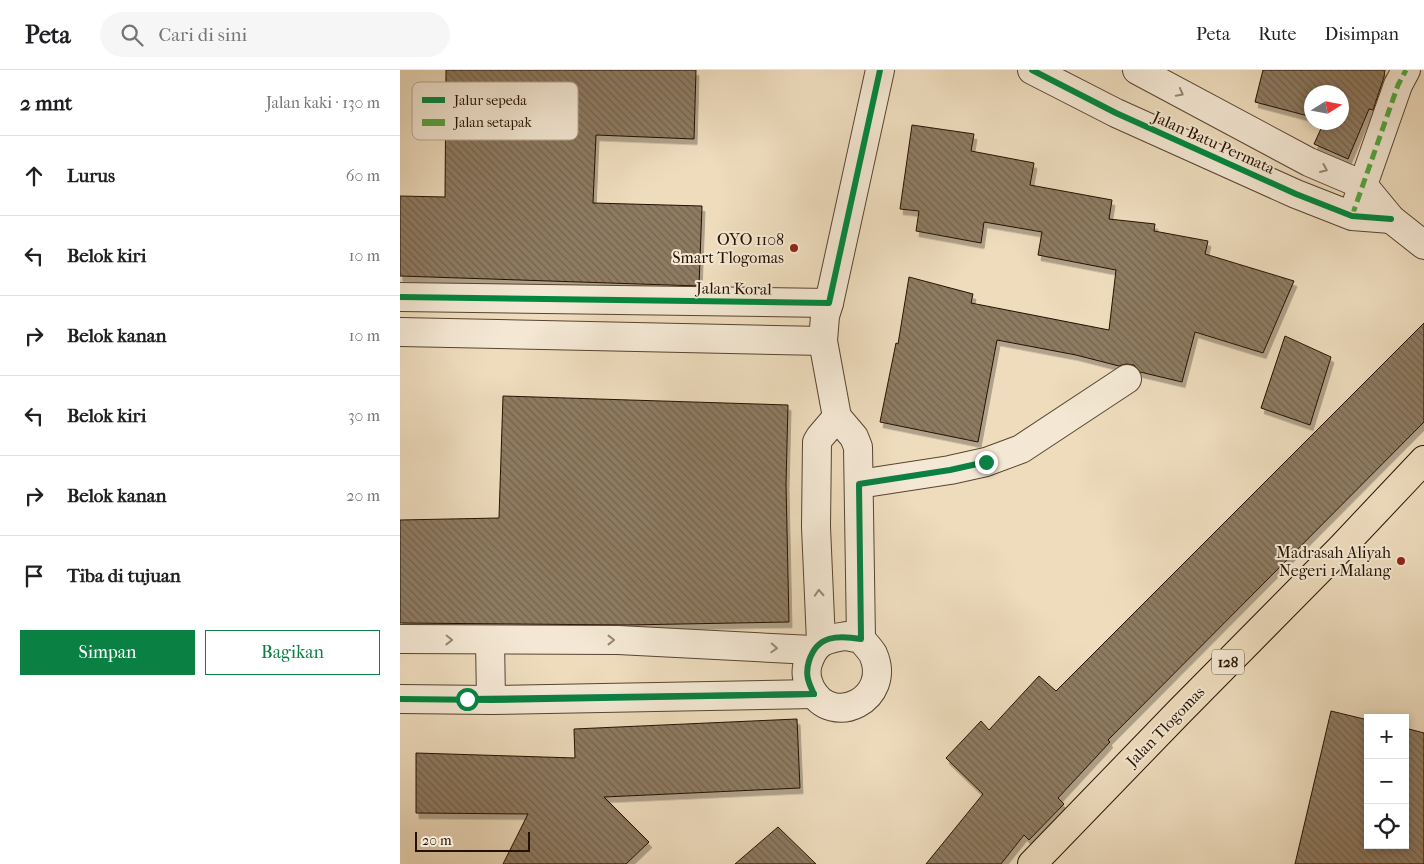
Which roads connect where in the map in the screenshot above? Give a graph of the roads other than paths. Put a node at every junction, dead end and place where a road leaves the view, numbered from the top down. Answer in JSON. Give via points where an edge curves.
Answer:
{"nodes":[{"id":1,"x":880,"y":70,"type":"edge"},
{"id":2,"x":1032,"y":70,"type":"edge"},
{"id":3,"x":1137,"y":70,"type":"edge"},
{"id":4,"x":1406,"y":70,"type":"edge"},
{"id":5,"x":1363,"y":185,"type":"junction"},
{"id":6,"x":1352,"y":216,"type":"junction"},
{"id":7,"x":1391,"y":218,"type":"junction"},
{"id":8,"x":1424,"y":245,"type":"edge"},
{"id":9,"x":400,"y":297,"type":"edge"},
{"id":10,"x":829,"y":302,"type":"junction"},
{"id":11,"x":400,"y":332,"type":"edge"},
{"id":12,"x":823,"y":341,"type":"junction"},
{"id":13,"x":1127,"y":379,"type":"dead end"},
{"id":14,"x":838,"y":417,"type":"junction"},
{"id":15,"x":1424,"y":460,"type":"edge"},
{"id":16,"x":859,"y":484,"type":"junction"},
{"id":17,"x":400,"y":639,"type":"edge"},
{"id":18,"x":861,"y":639,"type":"junction"},
{"id":19,"x":490,"y":640,"type":"junction"},
{"id":20,"x":817,"y":646,"type":"junction"},
{"id":21,"x":814,"y":694,"type":"junction"},
{"id":22,"x":400,"y":698,"type":"edge"},
{"id":23,"x":491,"y":700,"type":"junction"},
{"id":24,"x":1032,"y":864,"type":"edge"}],
"edges":[{"from":1,"to":10,"type":"street"},
{"from":2,"to":6,"type":"street","name":"Jalan Batu Permata","via":[[1116,113]]},
{"from":3,"to":5,"type":"street","name":"Jalan Batu Permata","one_way":true,"via":[[1309,162]]},
{"from":4,"to":5,"type":"street"},
{"from":5,"to":6,"type":"street"},
{"from":5,"to":7,"type":"street","name":"Jalan Batu Permata"},
{"from":6,"to":7,"type":"street","name":"Jalan Batu Permata"},
{"from":7,"to":8,"type":"street","name":"Jalan Batu Permata"},
{"from":9,"to":10,"type":"street","name":"Jalan Koral"},
{"from":10,"to":12,"type":"street"},
{"from":11,"to":12,"type":"street"},
{"from":12,"to":14,"type":"street"},
{"from":13,"to":16,"type":"street","via":[[1021,449],[986,462],[950,470]]},
{"from":14,"to":16,"type":"street","via":[[858,447]]},
{"from":20,"to":14,"type":"street","one_way":true,"via":[[818,442]]},
{"from":15,"to":24,"type":"main road","name":"Jalan Tlogomas","number":"128"},
{"from":16,"to":18,"type":"street"},
{"from":17,"to":19,"type":"street","one_way":true},
{"from":18,"to":20,"type":"street","via":[[846,636]]},
{"from":18,"to":21,"type":"street","via":[[872,653],[877,668],[876,683],[868,697],[856,706],[841,708],[826,704]]},
{"from":19,"to":20,"type":"street","one_way":true},
{"from":19,"to":23,"type":"street"},
{"from":20,"to":21,"type":"street","via":[[806,669]]},
{"from":21,"to":23,"type":"street"},
{"from":22,"to":23,"type":"street"}]}
